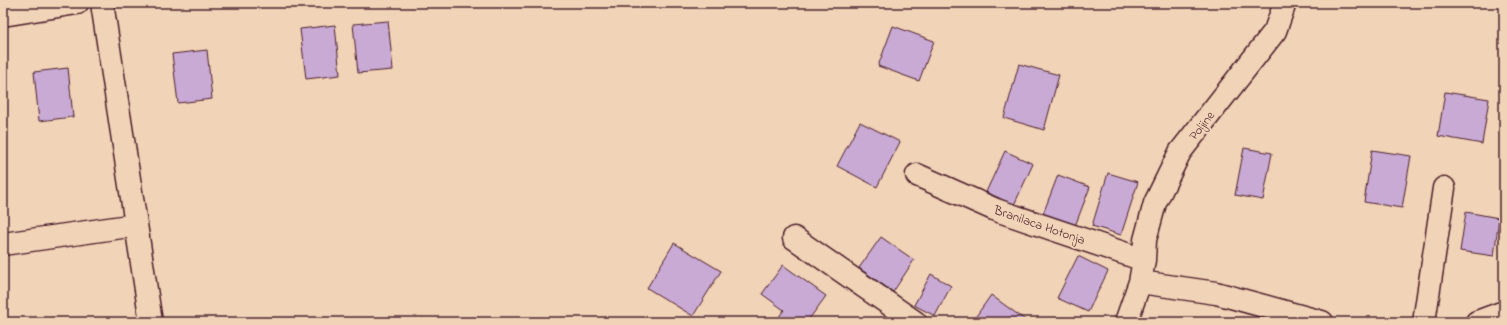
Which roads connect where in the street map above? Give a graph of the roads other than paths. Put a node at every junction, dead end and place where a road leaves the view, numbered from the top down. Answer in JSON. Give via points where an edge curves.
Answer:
{"nodes":[{"id":1,"x":77,"y":3,"type":"edge"},
{"id":2,"x":102,"y":3,"type":"edge"},
{"id":3,"x":1285,"y":3,"type":"edge"},
{"id":4,"x":3,"y":15,"type":"edge"},
{"id":5,"x":917,"y":175,"type":"dead end"},
{"id":6,"x":1444,"y":188,"type":"dead end"},
{"id":7,"x":136,"y":225,"type":"junction"},
{"id":8,"x":794,"y":238,"type":"dead end"},
{"id":9,"x":3,"y":244,"type":"edge"},
{"id":10,"x":1144,"y":260,"type":"junction"},
{"id":11,"x":1140,"y":282,"type":"junction"},
{"id":12,"x":1504,"y":312,"type":"edge"},
{"id":13,"x":151,"y":322,"type":"edge"},
{"id":14,"x":915,"y":322,"type":"edge"},
{"id":15,"x":1126,"y":322,"type":"edge"},
{"id":16,"x":1322,"y":322,"type":"edge"},
{"id":17,"x":1424,"y":322,"type":"edge"},
{"id":18,"x":1477,"y":322,"type":"edge"}],
"edges":[{"from":1,"to":4,"type":"street"},
{"from":2,"to":7,"type":"street"},
{"from":3,"to":10,"type":"street","name":"Poljine","via":[[1275,31],[1180,152],[1155,203],[1145,240]]},
{"from":5,"to":10,"type":"street","name":"Branilaca Hotonja","via":[[996,210]]},
{"from":6,"to":17,"type":"street"},
{"from":7,"to":9,"type":"street"},
{"from":7,"to":13,"type":"street"},
{"from":8,"to":14,"type":"street"},
{"from":10,"to":11,"type":"street"},
{"from":11,"to":15,"type":"street"},
{"from":11,"to":16,"type":"street","via":[[1216,293]]},
{"from":12,"to":18,"type":"street"}]}
